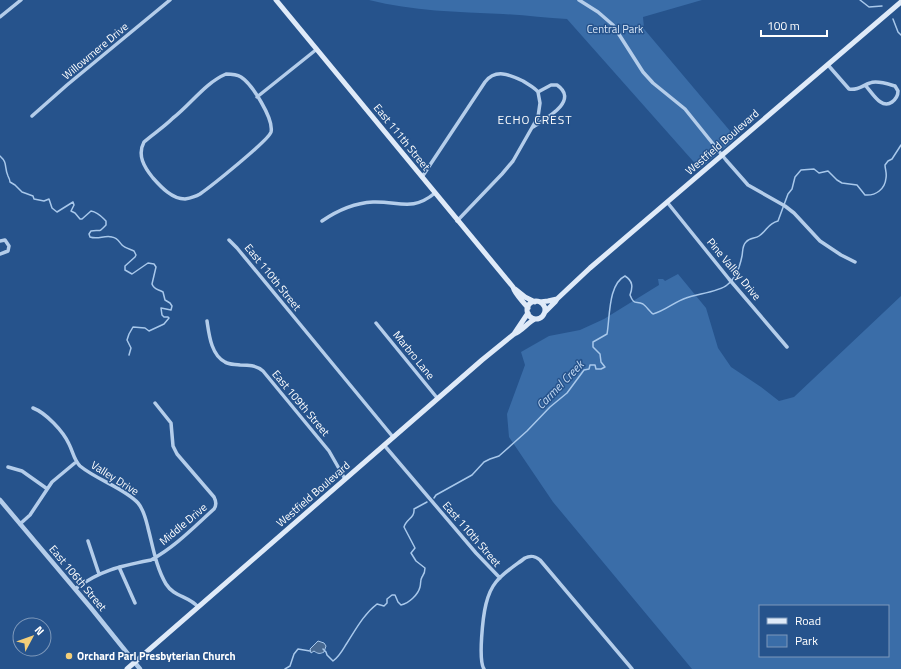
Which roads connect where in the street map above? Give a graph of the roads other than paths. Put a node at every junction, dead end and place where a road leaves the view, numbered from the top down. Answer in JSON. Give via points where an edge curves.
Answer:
{"nodes":[{"id":1,"x":21,"y":0,"type":"edge"},
{"id":2,"x":170,"y":0,"type":"edge"},
{"id":3,"x":276,"y":0,"type":"edge"},
{"id":4,"x":579,"y":0,"type":"edge"},
{"id":5,"x":901,"y":2,"type":"edge"},
{"id":6,"x":0,"y":17,"type":"edge"},
{"id":7,"x":317,"y":49,"type":"junction"},
{"id":8,"x":828,"y":65,"type":"junction"},
{"id":9,"x":865,"y":84,"type":"junction"},
{"id":10,"x":538,"y":92,"type":"junction"},
{"id":11,"x":257,"y":97,"type":"junction"},
{"id":12,"x":32,"y":116,"type":"dead end"},
{"id":13,"x":532,"y":128,"type":"junction"},
{"id":14,"x":722,"y":155,"type":"junction"},
{"id":15,"x":422,"y":177,"type":"junction"},
{"id":16,"x":435,"y":193,"type":"junction"},
{"id":17,"x":667,"y":202,"type":"junction"},
{"id":18,"x":322,"y":221,"type":"dead end"},
{"id":19,"x":457,"y":221,"type":"junction"},
{"id":20,"x":229,"y":240,"type":"dead end"},
{"id":21,"x":0,"y":241,"type":"edge"},
{"id":22,"x":0,"y":254,"type":"edge"},
{"id":23,"x":855,"y":262,"type":"dead end"},
{"id":24,"x":513,"y":288,"type":"junction"},
{"id":25,"x":556,"y":299,"type":"junction"},
{"id":26,"x":537,"y":302,"type":"junction"},
{"id":27,"x":528,"y":310,"type":"junction"},
{"id":28,"x":545,"y":312,"type":"junction"},
{"id":29,"x":535,"y":319,"type":"junction"},
{"id":30,"x":207,"y":321,"type":"dead end"},
{"id":31,"x":376,"y":323,"type":"dead end"},
{"id":32,"x":514,"y":334,"type":"junction"},
{"id":33,"x":787,"y":347,"type":"dead end"},
{"id":34,"x":438,"y":399,"type":"junction"},
{"id":35,"x":155,"y":403,"type":"dead end"},
{"id":36,"x":34,"y":408,"type":"dead end"},
{"id":37,"x":393,"y":437,"type":"junction"},
{"id":38,"x":384,"y":445,"type":"junction"},
{"id":39,"x":76,"y":462,"type":"junction"},
{"id":40,"x":8,"y":467,"type":"dead end"},
{"id":41,"x":345,"y":479,"type":"junction"},
{"id":42,"x":46,"y":488,"type":"junction"},
{"id":43,"x":1,"y":503,"type":"edge"},
{"id":44,"x":20,"y":524,"type":"junction"},
{"id":45,"x":88,"y":541,"type":"dead end"},
{"id":46,"x":156,"y":557,"type":"junction"},
{"id":47,"x":119,"y":567,"type":"junction"},
{"id":48,"x":99,"y":574,"type":"junction"},
{"id":49,"x":500,"y":578,"type":"junction"},
{"id":50,"x":75,"y":589,"type":"junction"},
{"id":51,"x":135,"y":603,"type":"dead end"},
{"id":52,"x":198,"y":607,"type":"junction"},
{"id":53,"x":134,"y":662,"type":"junction"},
{"id":54,"x":126,"y":669,"type":"edge"},
{"id":55,"x":140,"y":669,"type":"edge"},
{"id":56,"x":484,"y":669,"type":"edge"},
{"id":57,"x":632,"y":669,"type":"edge"}],
"edges":[{"from":1,"to":6,"type":"street"},
{"from":2,"to":12,"type":"street","name":"Willowmere Drive"},
{"from":3,"to":7,"type":"main road","name":"East 111th Street"},
{"from":4,"to":14,"type":"street","via":[[613,25],[643,72],[685,109]]},
{"from":5,"to":8,"type":"main road","name":"Westfield Boulevard"},
{"from":7,"to":11,"type":"street"},
{"from":7,"to":15,"type":"main road","name":"East 111th Street"},
{"from":8,"to":9,"type":"street","via":[[850,89],[857,89]]},
{"from":8,"to":14,"type":"main road","name":"Westfield Boulevard"},
{"from":9,"to":9,"type":"street","via":[[884,105],[897,97],[898,91],[895,86],[875,82]]},
{"from":10,"to":13,"type":"street","via":[[539,112]]},
{"from":10,"to":13,"type":"street","via":[[551,85],[557,85],[565,98],[558,109]]},
{"from":10,"to":15,"type":"street","via":[[513,76],[500,73],[490,76]]},
{"from":11,"to":11,"type":"street","via":[[270,121],[269,135],[202,193],[191,198],[176,197],[164,189],[145,167],[141,156],[144,142],[217,78],[226,74],[239,76]]},
{"from":13,"to":19,"type":"street","via":[[513,161]]},
{"from":14,"to":17,"type":"main road","name":"Westfield Boulevard"},
{"from":14,"to":23,"type":"street","via":[[748,185],[784,205],[820,240]]},
{"from":15,"to":16,"type":"main road","name":"East 111th Street"},
{"from":16,"to":18,"type":"street","via":[[416,204],[372,202],[353,206],[340,210]]},
{"from":16,"to":19,"type":"main road","name":"East 111th Street"},
{"from":17,"to":25,"type":"main road","name":"Westfield Boulevard"},
{"from":17,"to":33,"type":"street","name":"Pine Valley Drive"},
{"from":19,"to":24,"type":"main road","name":"East 111th Street"},
{"from":20,"to":37,"type":"street","name":"East 110th Street"},
{"from":21,"to":22,"type":"street","via":[[7,242],[9,248]]},
{"from":24,"to":26,"type":"main road","name":"East 111th Street"},
{"from":24,"to":27,"type":"main road","name":"East 111th Street"},
{"from":25,"to":26,"type":"main road"},
{"from":25,"to":28,"type":"main road","name":"Westfield Boulevard"},
{"from":26,"to":27,"type":"main road","via":[[530,304]]},
{"from":26,"to":28,"type":"main road","via":[[544,306]]},
{"from":27,"to":29,"type":"main road","via":[[531,318]]},
{"from":27,"to":32,"type":"main road","name":"Westfield Boulevard"},
{"from":28,"to":29,"type":"main road","via":[[542,318]]},
{"from":29,"to":32,"type":"main road","name":"Westfield Boulevard"},
{"from":30,"to":41,"type":"street","name":"East 109th Street","via":[[212,344],[221,360],[229,364],[257,367],[263,371],[329,451]]},
{"from":31,"to":34,"type":"street","name":"Marbro Lane"},
{"from":32,"to":34,"type":"main road","name":"Westfield Boulevard"},
{"from":34,"to":37,"type":"main road","name":"Westfield Boulevard"},
{"from":35,"to":46,"type":"street","name":"Middle Drive","via":[[171,423],[173,446],[177,454],[214,497],[216,503],[214,509],[186,535]]},
{"from":36,"to":39,"type":"street","name":"Valley Drive","via":[[47,417],[65,437]]},
{"from":37,"to":38,"type":"main road","name":"Westfield Boulevard"},
{"from":38,"to":41,"type":"main road","name":"Westfield Boulevard"},
{"from":38,"to":49,"type":"street","name":"East 110th Street"},
{"from":39,"to":42,"type":"street"},
{"from":39,"to":46,"type":"street","name":"Valley Drive","via":[[138,503],[146,518]]},
{"from":40,"to":42,"type":"street","via":[[22,471]]},
{"from":41,"to":52,"type":"main road","name":"Westfield Boulevard"},
{"from":42,"to":44,"type":"street","via":[[30,515]]},
{"from":43,"to":44,"type":"street","name":"East 106th Street"},
{"from":44,"to":50,"type":"street","name":"East 106th Street"},
{"from":45,"to":48,"type":"street"},
{"from":46,"to":47,"type":"street"},
{"from":46,"to":52,"type":"street","name":"Valley Drive","via":[[160,571],[171,590],[181,597],[192,600]]},
{"from":47,"to":48,"type":"street"},
{"from":47,"to":51,"type":"street"},
{"from":48,"to":50,"type":"street"},
{"from":49,"to":56,"type":"street","via":[[492,587],[486,606],[480,653]]},
{"from":49,"to":57,"type":"street","name":"East 110th Street","via":[[525,558],[535,557],[540,560]]},
{"from":50,"to":53,"type":"street","name":"East 106th Street"},
{"from":52,"to":53,"type":"main road","name":"Westfield Boulevard"},
{"from":53,"to":54,"type":"main road","name":"Westfield Boulevard"},
{"from":53,"to":55,"type":"street","name":"East 106th Street"}]}
